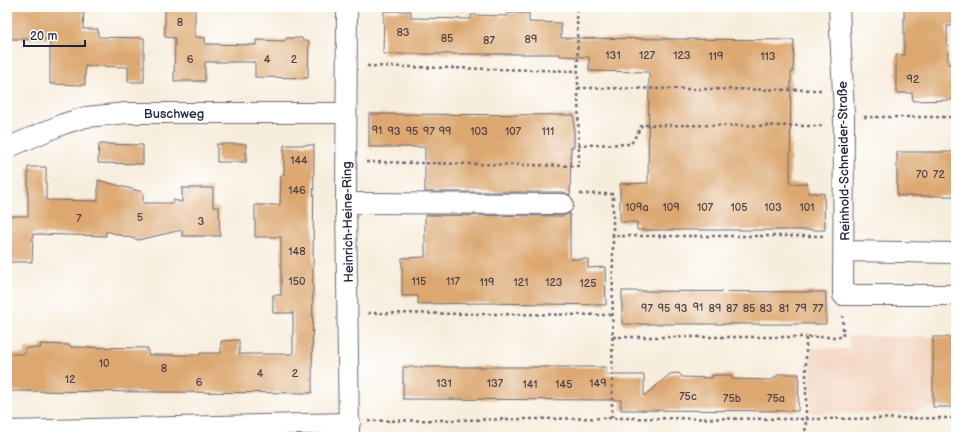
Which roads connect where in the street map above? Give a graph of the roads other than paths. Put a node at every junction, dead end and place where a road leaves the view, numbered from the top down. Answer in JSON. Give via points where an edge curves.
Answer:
{"nodes":[{"id":1,"x":347,"y":7,"type":"edge"},
{"id":2,"x":839,"y":7,"type":"edge"},
{"id":3,"x":346,"y":113,"type":"junction"},
{"id":4,"x":7,"y":148,"type":"edge"},
{"id":5,"x":346,"y":203,"type":"junction"},
{"id":6,"x":563,"y":204,"type":"road end"},
{"id":7,"x":844,"y":251,"type":"junction"},
{"id":8,"x":956,"y":253,"type":"edge"},
{"id":9,"x":956,"y":295,"type":"edge"},
{"id":10,"x":350,"y":430,"type":"edge"},
{"id":11,"x":7,"y":431,"type":"edge"}],
"edges":[{"from":1,"to":3,"type":"street","name":"Heinrich-Heine-Ring"},
{"from":2,"to":7,"type":"street","name":"Reinhold-Schneider-Straße","via":[[844,121]]},
{"from":3,"to":4,"type":"street","name":"Buschweg","via":[[104,115],[63,124]]},
{"from":3,"to":5,"type":"street","name":"Heinrich-Heine-Ring"},
{"from":5,"to":6,"type":"street"},
{"from":5,"to":10,"type":"street","name":"Heinrich-Heine-Ring"},
{"from":7,"to":8,"type":"street","name":"Reinhold-Schneider-Straße"},
{"from":7,"to":9,"type":"street","via":[[843,295]]},
{"from":10,"to":11,"type":"street"}]}
